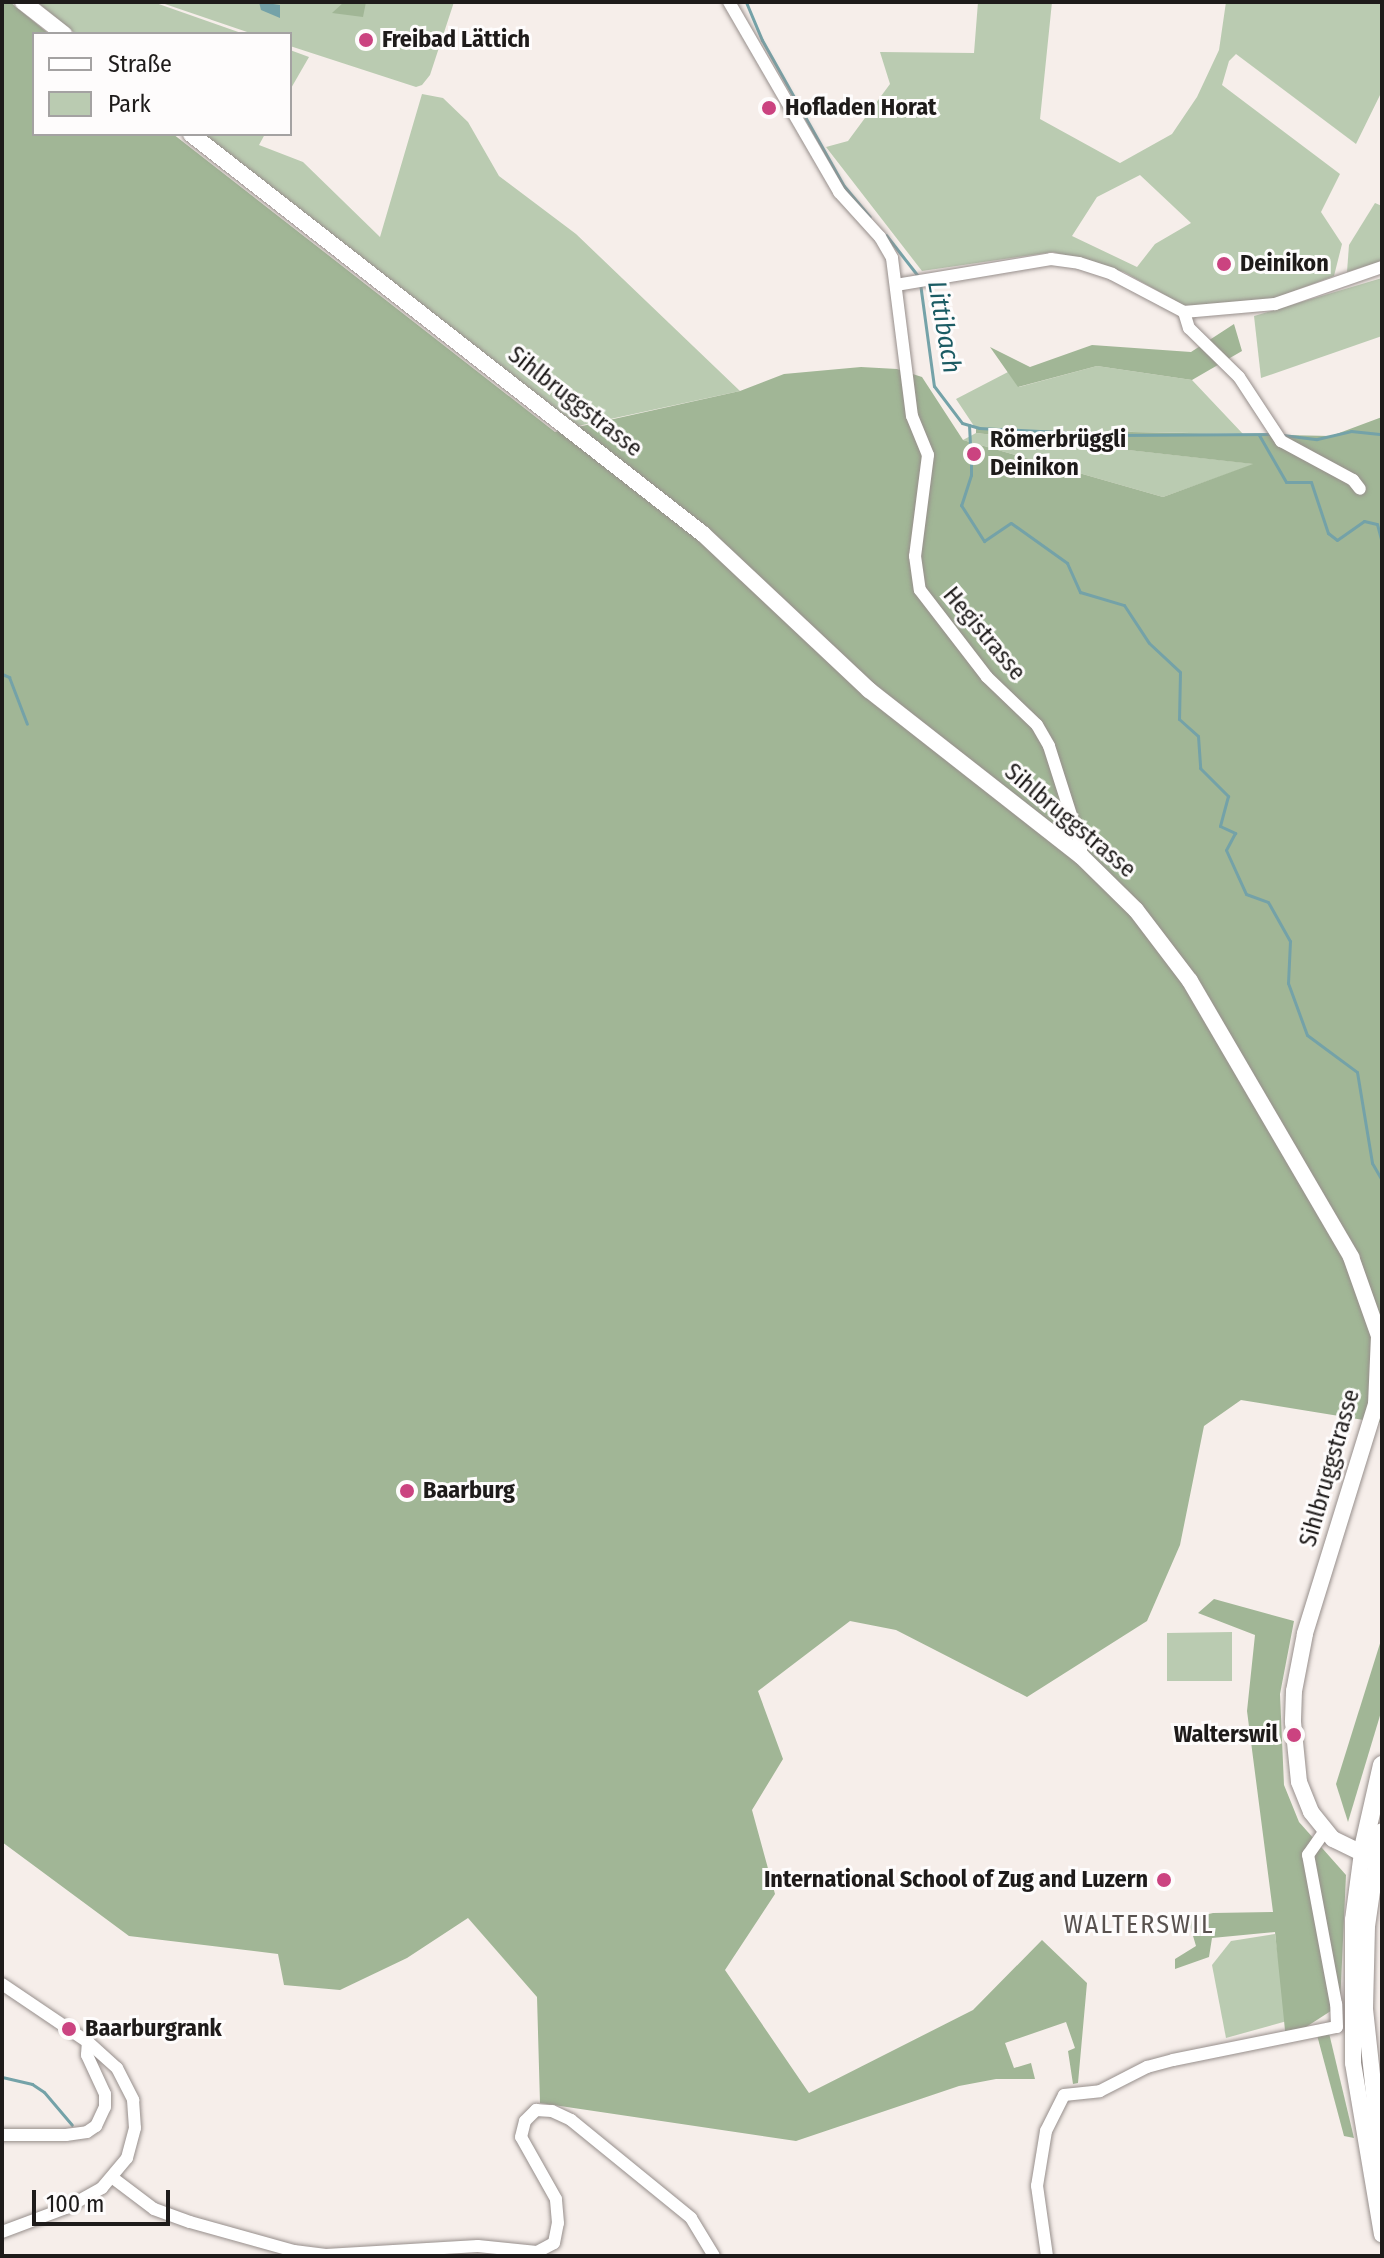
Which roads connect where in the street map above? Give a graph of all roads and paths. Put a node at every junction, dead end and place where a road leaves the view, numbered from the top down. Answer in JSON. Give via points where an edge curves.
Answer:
{"nodes":[{"id":1,"x":23,"y":2,"type":"edge"},
{"id":2,"x":729,"y":2,"type":"edge"},
{"id":3,"x":61,"y":32,"type":"edge"},
{"id":4,"x":194,"y":136,"type":"edge"},
{"id":5,"x":1382,"y":267,"type":"edge"},
{"id":6,"x":896,"y":285,"type":"junction"},
{"id":7,"x":1184,"y":312,"type":"junction"},
{"id":8,"x":1360,"y":489,"type":"dead end"},
{"id":9,"x":1081,"y":856,"type":"junction"},
{"id":10,"x":1382,"y":1765,"type":"edge"},
{"id":11,"x":1326,"y":1829,"type":"junction"},
{"id":12,"x":1375,"y":1851,"type":"edge"},
{"id":13,"x":2,"y":1984,"type":"edge"},
{"id":14,"x":88,"y":2042,"type":"junction"},
{"id":15,"x":2,"y":2135,"type":"edge"},
{"id":16,"x":1382,"y":2169,"type":"edge"},
{"id":17,"x":113,"y":2178,"type":"junction"},
{"id":18,"x":2,"y":2232,"type":"edge"},
{"id":19,"x":1382,"y":2235,"type":"edge"},
{"id":20,"x":714,"y":2256,"type":"edge"},
{"id":21,"x":1047,"y":2256,"type":"edge"}],
"edges":[{"from":1,"to":3,"type":"main road"},
{"from":2,"to":6,"type":"street","name":"Hegistrasse","via":[[839,192],[880,237],[892,258]]},
{"from":4,"to":9,"type":"main road","name":"Sihlbruggstrasse","via":[[703,534],[869,690]]},
{"from":5,"to":7,"type":"street","via":[[1275,304]]},
{"from":6,"to":7,"type":"street","via":[[1051,259],[1112,274]]},
{"from":6,"to":9,"type":"street","name":"Hegistrasse","via":[[912,416],[928,455],[917,514],[920,590],[987,677],[1037,725],[1053,760]]},
{"from":7,"to":8,"type":"street","via":[[1189,328],[1239,377],[1281,441],[1353,480]]},
{"from":9,"to":11,"type":"main road","name":"Sihlbruggstrasse","via":[[1136,910],[1190,981],[1351,1257],[1373,1313],[1380,1358],[1376,1404],[1305,1634],[1294,1691],[1299,1782],[1311,1812]]},
{"from":10,"to":12,"type":"highway"},
{"from":11,"to":12,"type":"main road"},
{"from":11,"to":21,"type":"street","via":[[1308,1855],[1337,2027],[1173,2060],[1100,2091],[1064,2095],[1046,2131],[1037,2186]]},
{"from":12,"to":16,"type":"main road","via":[[1365,2009]]},
{"from":12,"to":19,"type":"main road","via":[[1352,1935],[1353,2063]]},
{"from":13,"to":14,"type":"street"},
{"from":14,"to":15,"type":"street","via":[[87,2055],[105,2094],[96,2126],[66,2135]]},
{"from":14,"to":17,"type":"street","via":[[117,2068],[133,2100],[132,2144]]},
{"from":17,"to":18,"type":"street","via":[[87,2198]]},
{"from":17,"to":20,"type":"street","via":[[154,2209],[294,2251],[326,2255],[478,2246],[537,2252],[554,2243],[556,2199],[521,2137],[525,2121],[536,2110],[552,2111],[571,2120],[691,2218]]}]}
